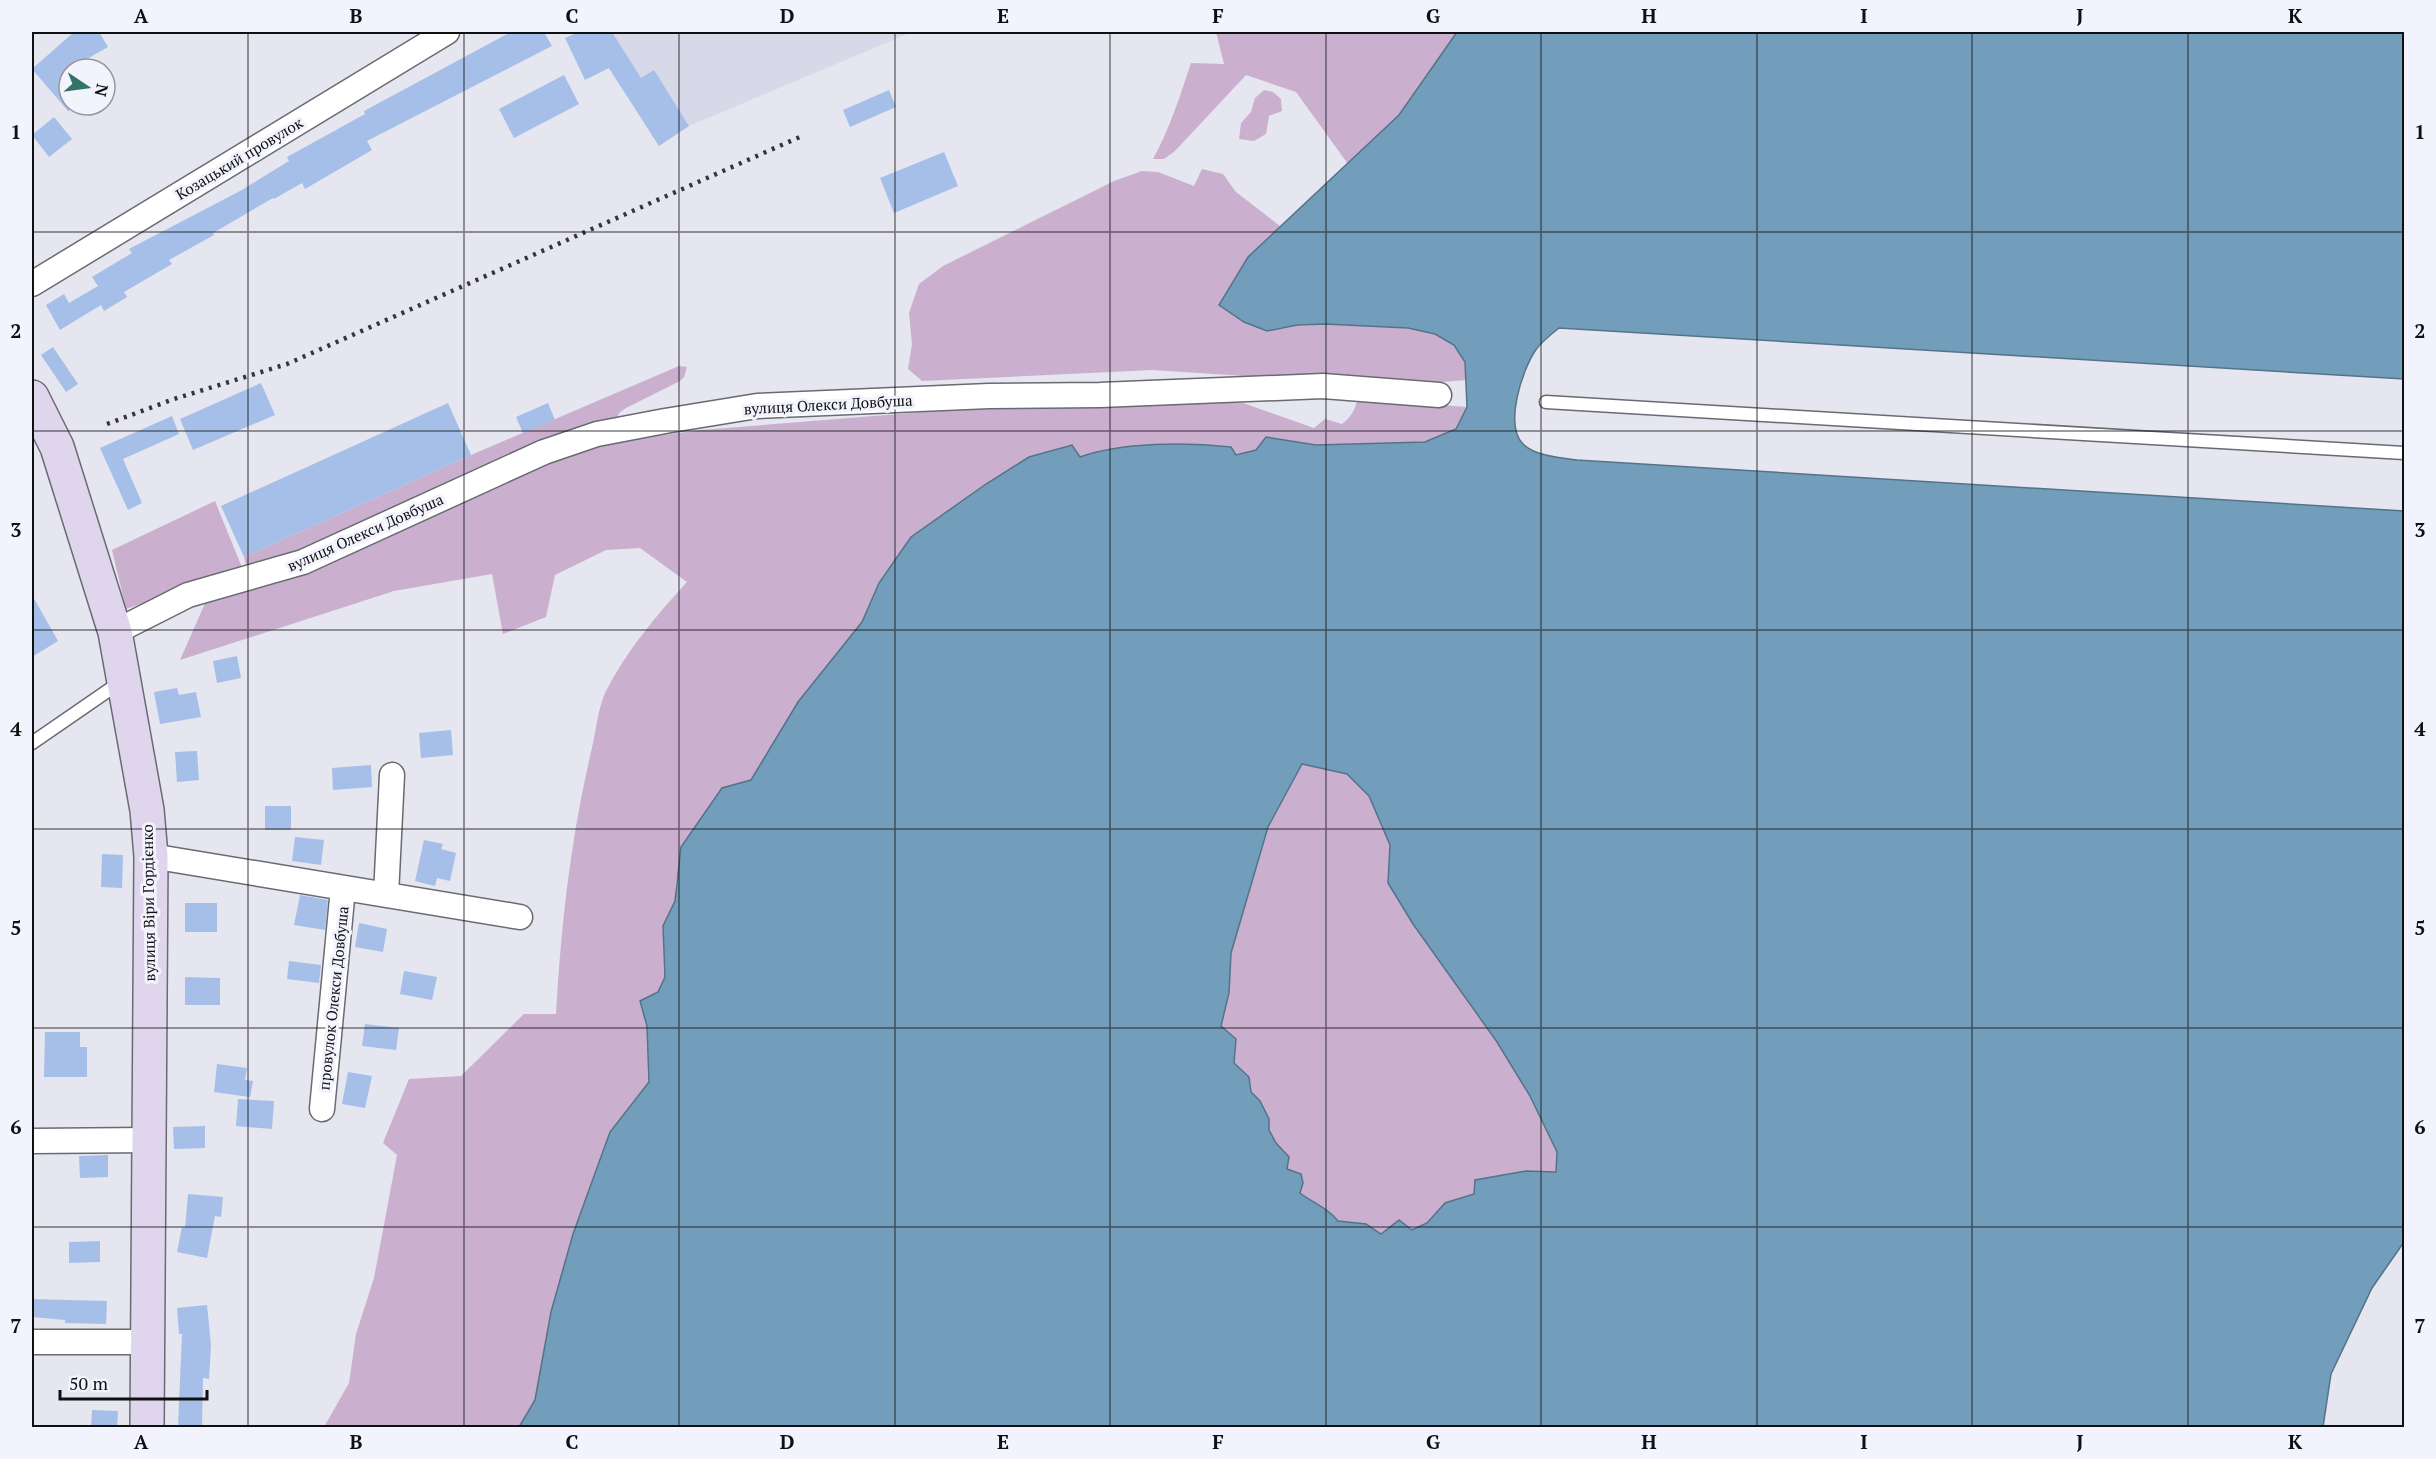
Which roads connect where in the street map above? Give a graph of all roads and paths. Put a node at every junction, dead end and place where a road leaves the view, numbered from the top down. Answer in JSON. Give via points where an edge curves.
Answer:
{"nodes":[{"id":1,"x":447,"y":32,"type":"edge"},
{"id":2,"x":32,"y":284,"type":"edge"},
{"id":3,"x":1439,"y":395,"type":"dead end"},
{"id":4,"x":32,"y":396,"type":"edge"},
{"id":5,"x":1546,"y":402,"type":"dead end"},
{"id":6,"x":2404,"y":453,"type":"edge"},
{"id":7,"x":115,"y":632,"type":"junction"},
{"id":8,"x":123,"y":680,"type":"junction"},
{"id":9,"x":32,"y":743,"type":"edge"},
{"id":10,"x":392,"y":775,"type":"dead end"},
{"id":11,"x":151,"y":856,"type":"junction"},
{"id":12,"x":344,"y":888,"type":"junction"},
{"id":13,"x":386,"y":895,"type":"junction"},
{"id":14,"x":520,"y":916,"type":"dead end"},
{"id":15,"x":322,"y":1109,"type":"dead end"},
{"id":16,"x":148,"y":1140,"type":"junction"},
{"id":17,"x":32,"y":1141,"type":"edge"},
{"id":18,"x":32,"y":1342,"type":"edge"},
{"id":19,"x":146,"y":1342,"type":"junction"},
{"id":20,"x":147,"y":1428,"type":"edge"}],
"edges":[{"from":1,"to":2,"type":"street","name":"Козацький провулок"},
{"from":3,"to":7,"type":"street","name":"вулиця Олекси Довбуша","via":[[1323,386],[989,396],[757,406],[665,421],[597,434],[544,452],[303,562],[188,595]]},
{"from":4,"to":7,"type":"street","name":"вулиця Віри Гордієнко","via":[[57,447]]},
{"from":5,"to":6,"type":"lane"},
{"from":7,"to":8,"type":"street","name":"вулиця Віри Гордієнко"},
{"from":8,"to":9,"type":"lane"},
{"from":8,"to":11,"type":"street","name":"вулиця Віри Гордієнко","via":[[147,810]]},
{"from":10,"to":13,"type":"street"},
{"from":11,"to":12,"type":"street","name":"провулок Олекси Довбуша"},
{"from":11,"to":16,"type":"street","name":"вулиця Віри Гордієнко"},
{"from":12,"to":13,"type":"street","name":"провулок Олекси Довбуша"},
{"from":12,"to":15,"type":"street","name":"провулок Олекси Довбуша"},
{"from":13,"to":14,"type":"street","name":"провулок Олекси Довбуша"},
{"from":16,"to":17,"type":"street"},
{"from":16,"to":19,"type":"street","name":"вулиця Віри Гордієнко"},
{"from":18,"to":19,"type":"street"},
{"from":19,"to":20,"type":"street","name":"вулиця Віри Гордієнко"}]}
